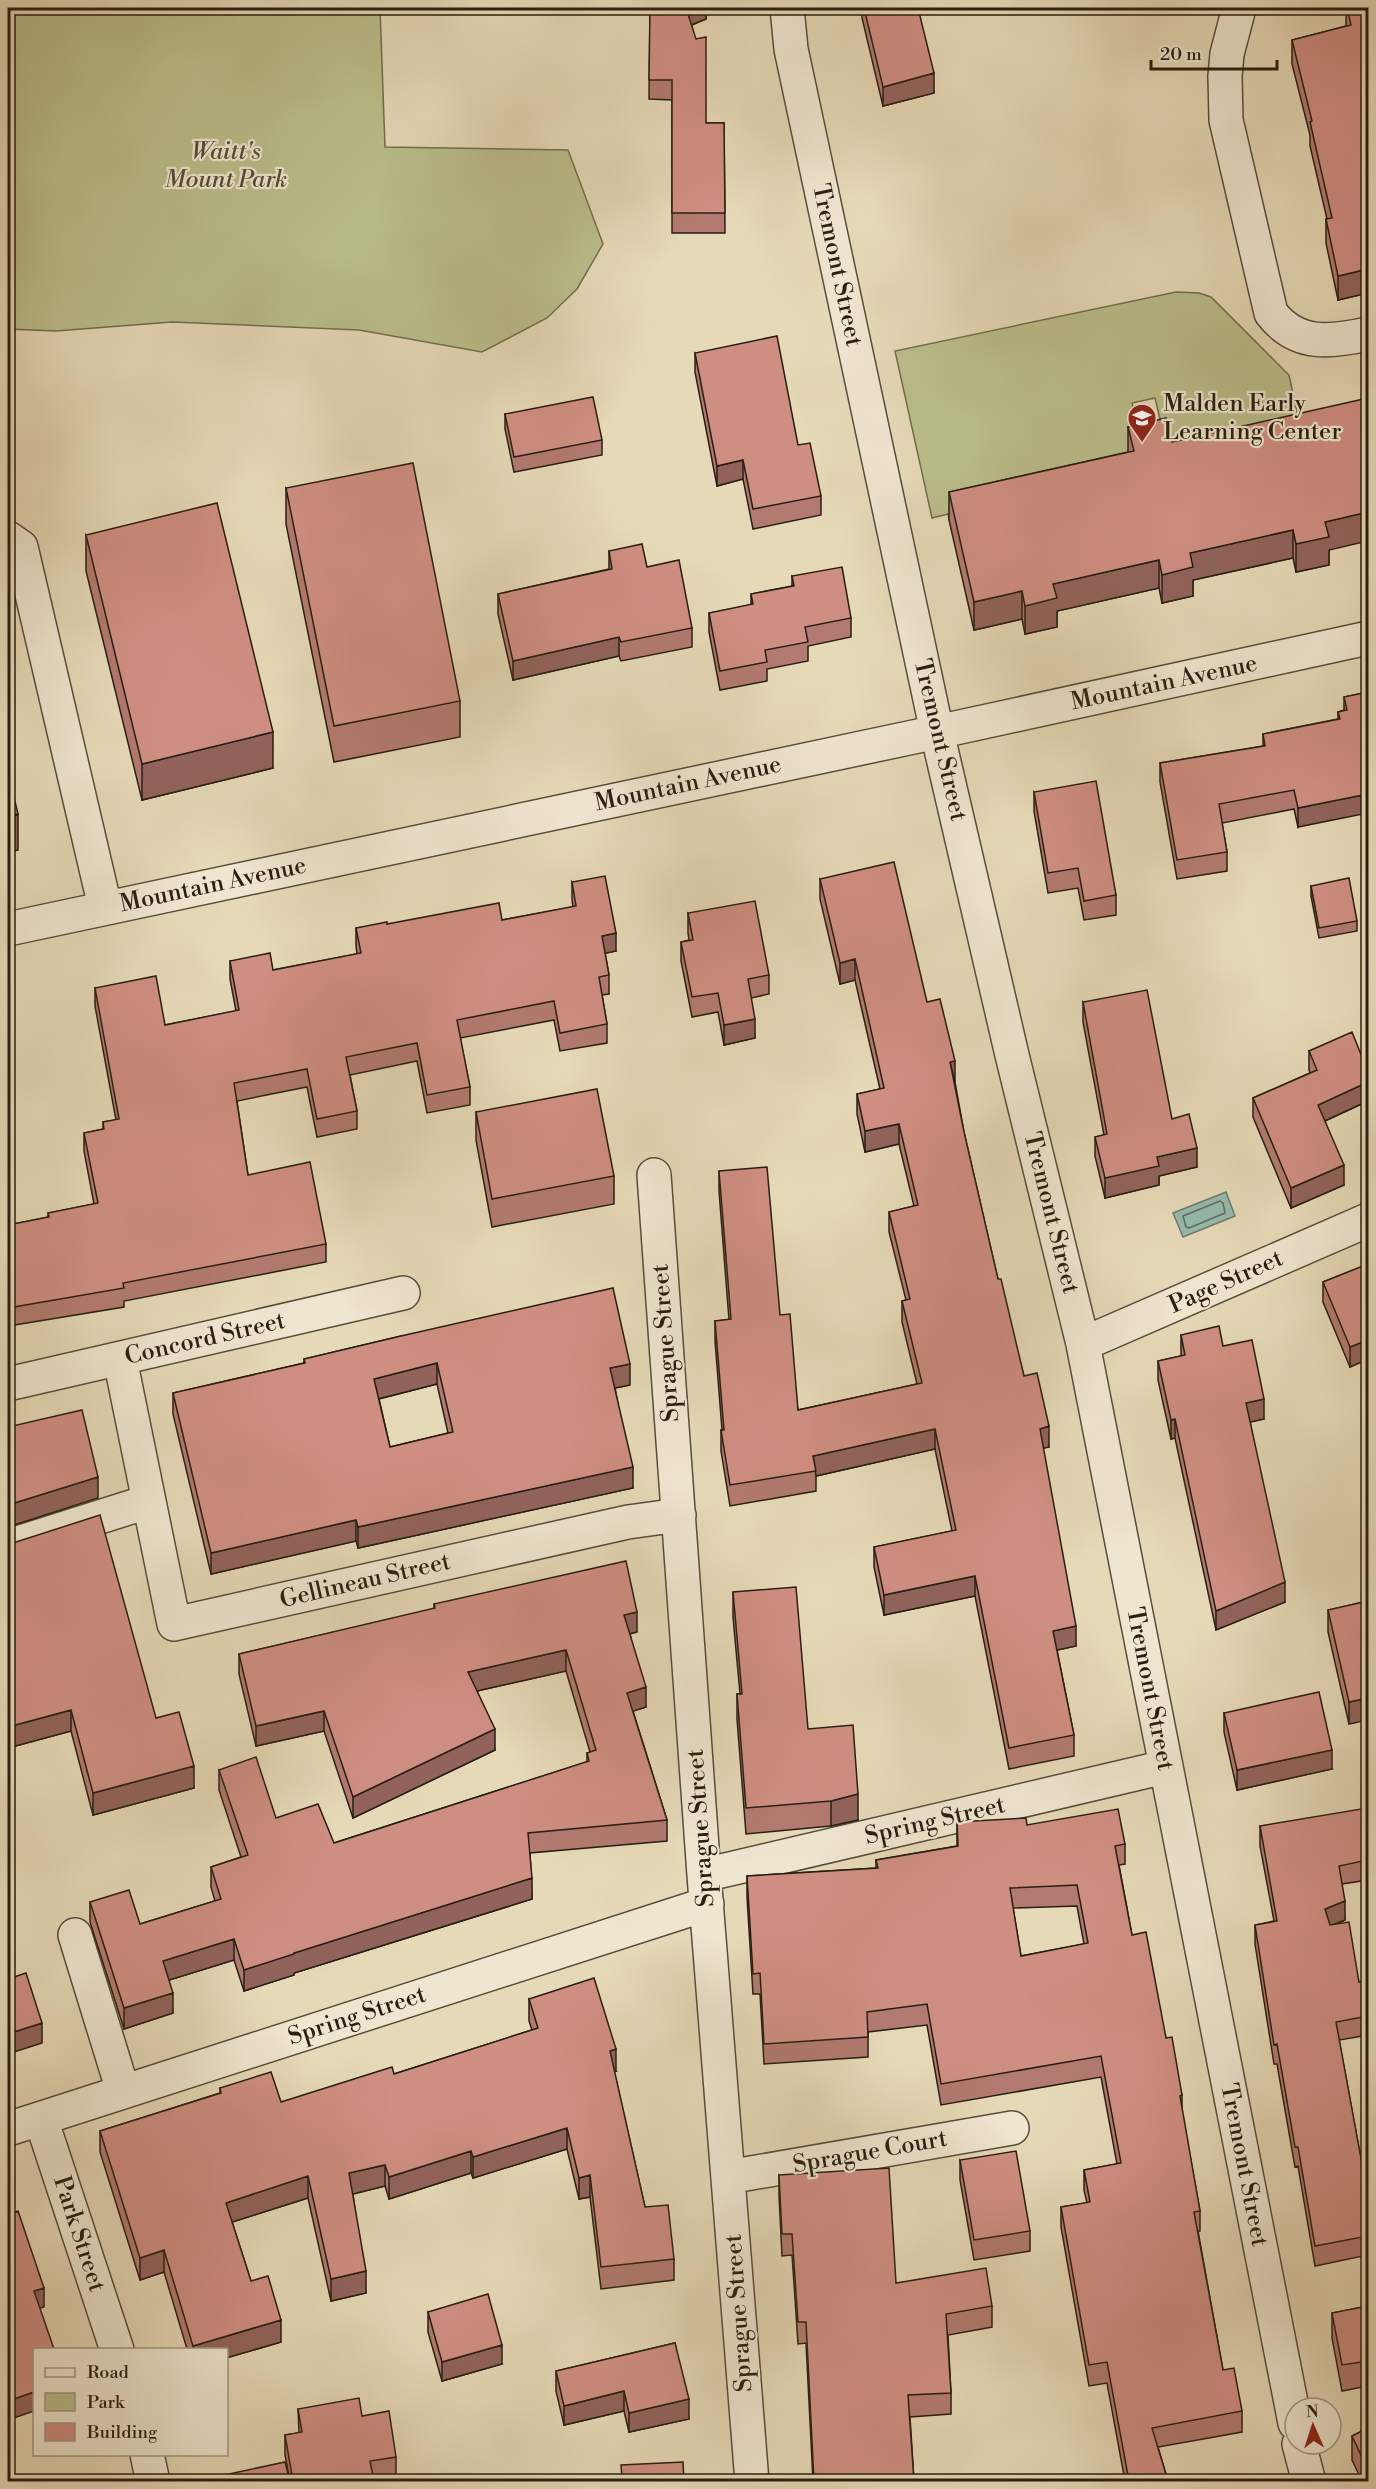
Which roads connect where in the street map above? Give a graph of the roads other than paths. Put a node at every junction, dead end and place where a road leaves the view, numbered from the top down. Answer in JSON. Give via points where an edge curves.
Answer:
{"nodes":[{"id":1,"x":787,"y":8,"type":"edge"},
{"id":2,"x":1239,"y":8,"type":"edge"},
{"id":3,"x":1368,"y":334,"type":"edge"},
{"id":4,"x":8,"y":537,"type":"edge"},
{"id":5,"x":1368,"y":638,"type":"edge"},
{"id":6,"x":937,"y":732,"type":"junction"},
{"id":7,"x":105,"y":907,"type":"junction"},
{"id":8,"x":8,"y":928,"type":"edge"},
{"id":9,"x":654,"y":1174,"type":"dead end"},
{"id":10,"x":1368,"y":1220,"type":"edge"},
{"id":11,"x":403,"y":1293,"type":"dead end"},
{"id":12,"x":1083,"y":1344,"type":"junction"},
{"id":13,"x":120,"y":1359,"type":"junction"},
{"id":14,"x":8,"y":1384,"type":"edge"},
{"id":15,"x":147,"y":1502,"type":"junction"},
{"id":16,"x":679,"y":1515,"type":"junction"},
{"id":17,"x":8,"y":1546,"type":"edge"},
{"id":18,"x":1165,"y":1767,"type":"junction"},
{"id":19,"x":706,"y":1889,"type":"junction"},
{"id":20,"x":75,"y":1935,"type":"dead end"},
{"id":21,"x":123,"y":2091,"type":"junction"},
{"id":22,"x":41,"y":2119,"type":"junction"},
{"id":23,"x":8,"y":2128,"type":"edge"},
{"id":24,"x":1012,"y":2128,"type":"dead end"},
{"id":25,"x":728,"y":2177,"type":"junction"},
{"id":26,"x":117,"y":2348,"type":"edge"},
{"id":27,"x":1290,"y":2396,"type":"edge"},
{"id":28,"x":147,"y":2456,"type":"edge"},
{"id":29,"x":1302,"y":2456,"type":"edge"},
{"id":30,"x":153,"y":2481,"type":"edge"},
{"id":31,"x":752,"y":2481,"type":"edge"},
{"id":32,"x":1309,"y":2481,"type":"edge"}],
"edges":[{"from":1,"to":6,"type":"street","name":"Tremont Street","via":[[791,49]]},
{"from":2,"to":3,"type":"street","via":[[1226,65],[1226,120],[1271,313],[1281,327],[1306,339]]},
{"from":4,"to":7,"type":"street","via":[[21,547]]},
{"from":5,"to":6,"type":"street","name":"Mountain Avenue"},
{"from":6,"to":7,"type":"street","name":"Mountain Avenue"},
{"from":6,"to":12,"type":"street","name":"Tremont Street"},
{"from":7,"to":8,"type":"street","name":"Mountain Avenue"},
{"from":9,"to":16,"type":"street","name":"Sprague Street"},
{"from":10,"to":12,"type":"street","name":"Page Street"},
{"from":11,"to":13,"type":"street","name":"Concord Street"},
{"from":12,"to":18,"type":"street","name":"Tremont Street"},
{"from":13,"to":14,"type":"street","name":"Concord Street"},
{"from":13,"to":15,"type":"street"},
{"from":15,"to":16,"type":"street","name":"Gellineau Street","via":[[174,1624],[628,1522]]},
{"from":15,"to":17,"type":"street"},
{"from":16,"to":19,"type":"street","name":"Sprague Street"},
{"from":18,"to":19,"type":"street","name":"Spring Street"},
{"from":18,"to":27,"type":"street","name":"Tremont Street"},
{"from":19,"to":21,"type":"street","name":"Spring Street"},
{"from":19,"to":25,"type":"street","name":"Sprague Street"},
{"from":20,"to":21,"type":"street"},
{"from":21,"to":22,"type":"street","name":"Spring Street"},
{"from":22,"to":23,"type":"street","name":"Spring Street"},
{"from":22,"to":26,"type":"street","name":"Park Street"},
{"from":24,"to":25,"type":"street","name":"Sprague Court"},
{"from":25,"to":31,"type":"street","name":"Sprague Street"},
{"from":28,"to":30,"type":"street"},
{"from":29,"to":32,"type":"street"}]}
